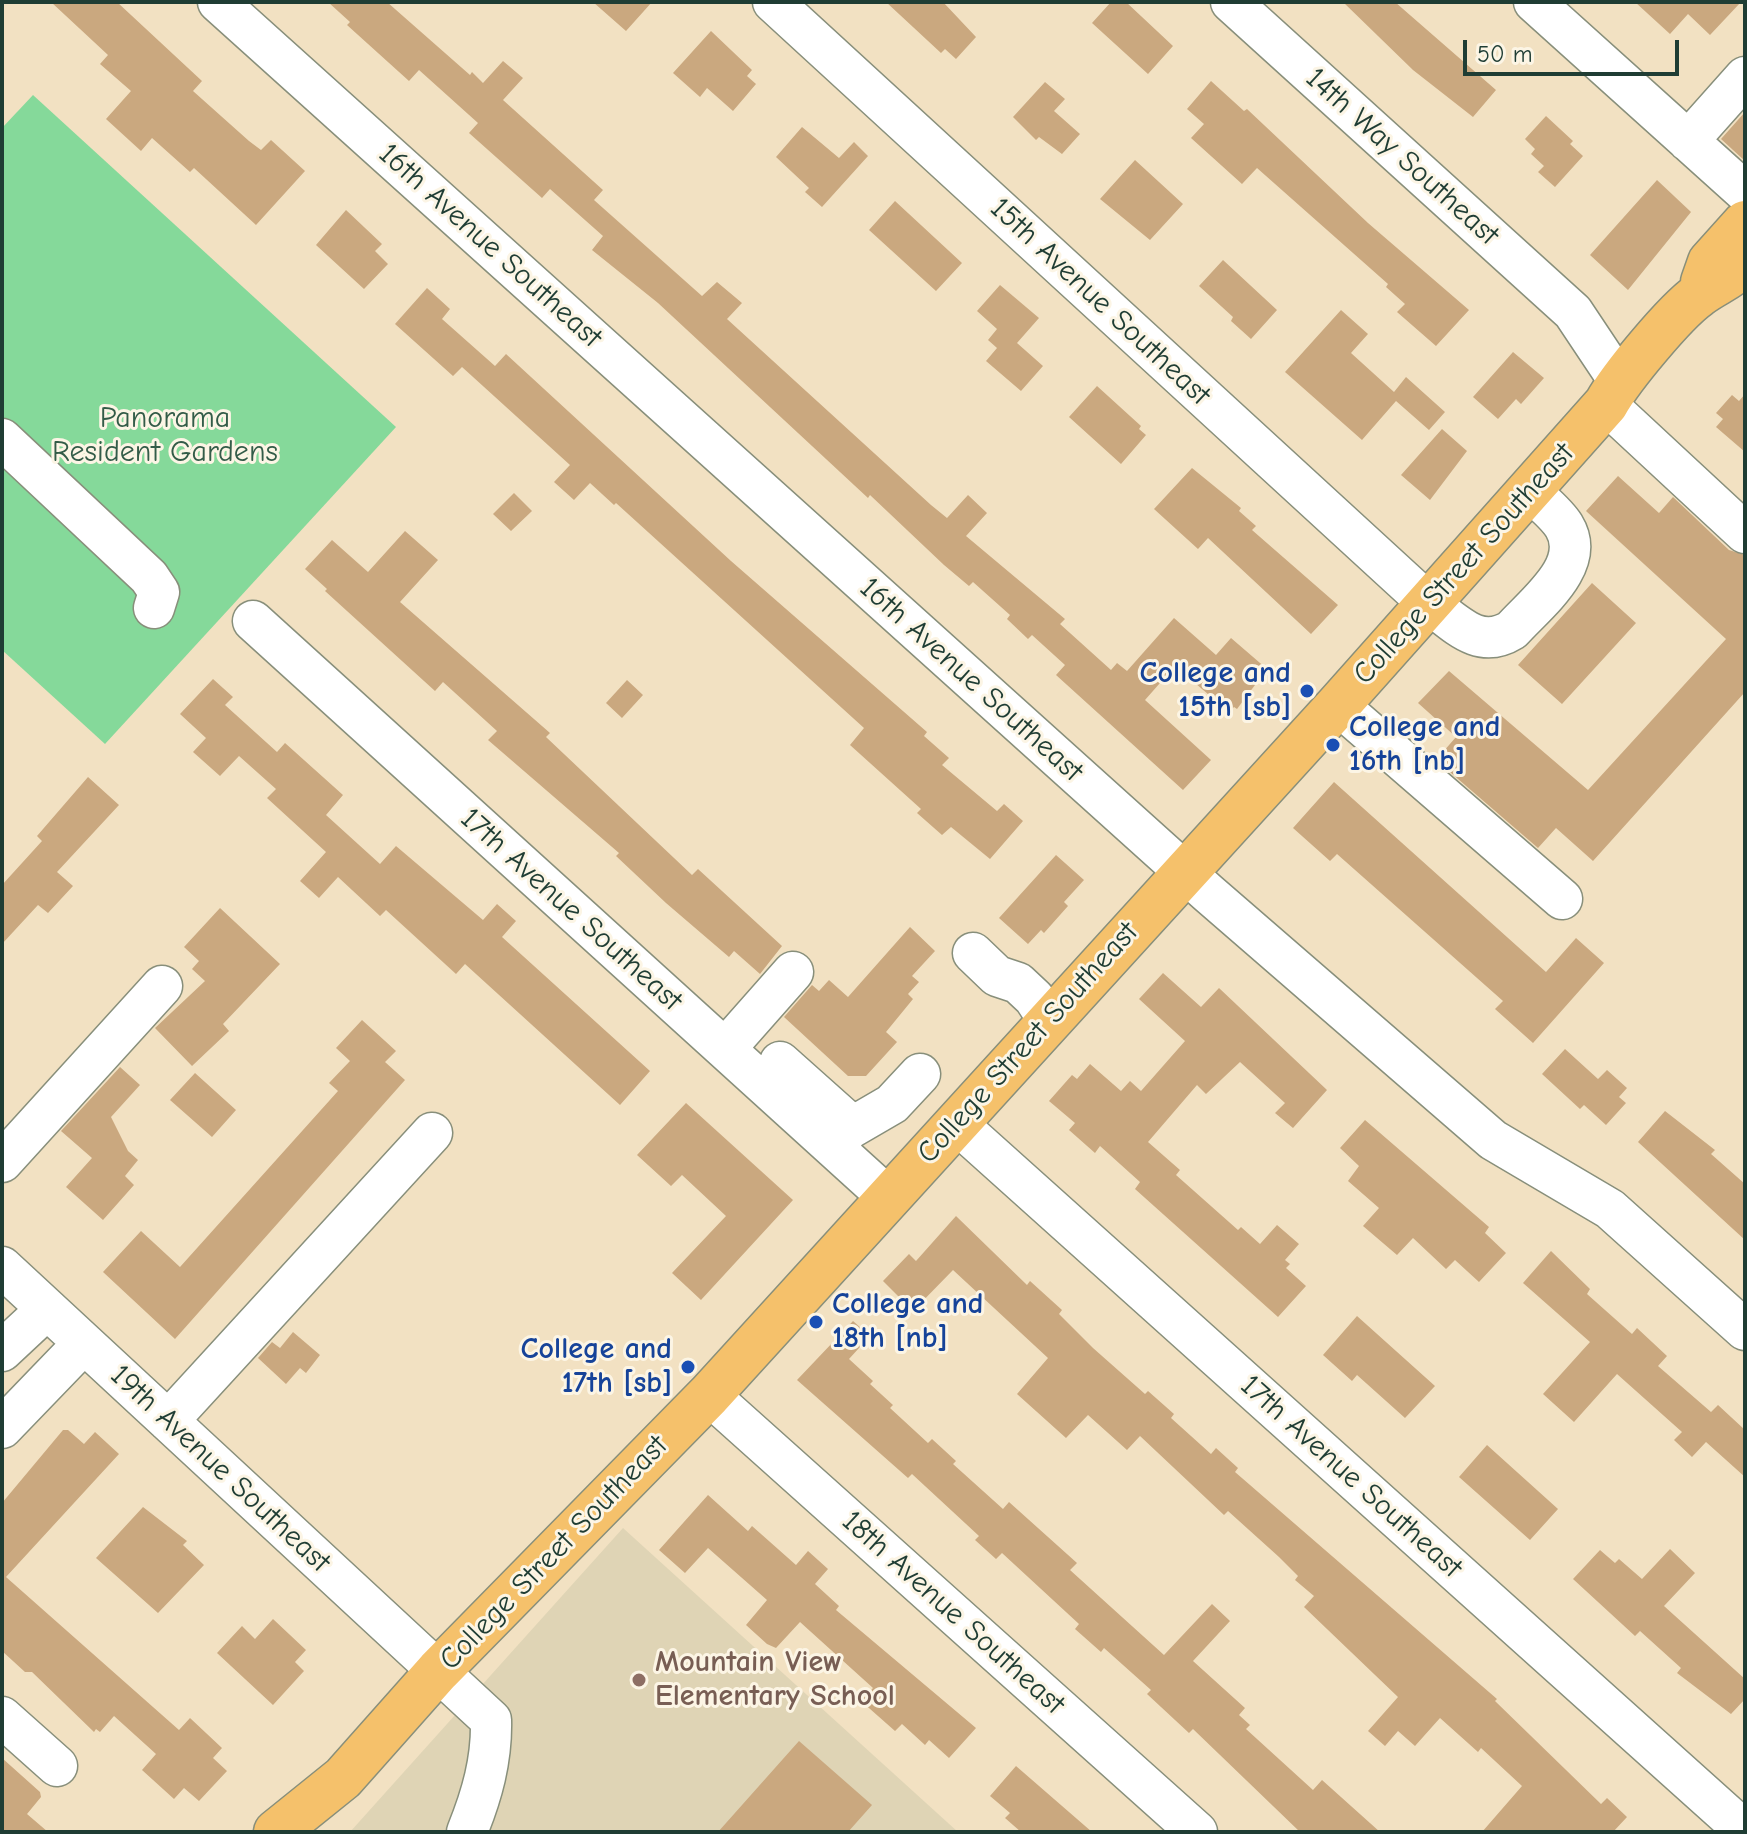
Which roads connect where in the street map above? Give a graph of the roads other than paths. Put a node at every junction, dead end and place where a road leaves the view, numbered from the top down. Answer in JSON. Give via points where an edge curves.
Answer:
{"nodes":[{"id":1,"x":218,"y":2,"type":"edge"},
{"id":2,"x":773,"y":2,"type":"edge"},
{"id":3,"x":1231,"y":2,"type":"edge"},
{"id":4,"x":1534,"y":2,"type":"edge"},
{"id":5,"x":1745,"y":77,"type":"edge"},
{"id":6,"x":1688,"y":141,"type":"junction"},
{"id":7,"x":1745,"y":192,"type":"edge"},
{"id":8,"x":1745,"y":223,"type":"edge"},
{"id":9,"x":1745,"y":263,"type":"edge"},
{"id":10,"x":1698,"y":295,"type":"junction"},
{"id":11,"x":1573,"y":312,"type":"junction"},
{"id":12,"x":1650,"y":348,"type":"junction"},
{"id":13,"x":1613,"y":393,"type":"junction"},
{"id":14,"x":2,"y":439,"type":"edge"},
{"id":15,"x":1529,"y":490,"type":"junction"},
{"id":16,"x":1745,"y":533,"type":"edge"},
{"id":17,"x":1427,"y":602,"type":"junction"},
{"id":18,"x":154,"y":608,"type":"dead end"},
{"id":19,"x":253,"y":621,"type":"dead end"},
{"id":20,"x":1338,"y":705,"type":"junction"},
{"id":21,"x":1184,"y":872,"type":"junction"},
{"id":22,"x":1562,"y":899,"type":"dead end"},
{"id":23,"x":973,"y":953,"type":"dead end"},
{"id":24,"x":793,"y":972,"type":"dead end"},
{"id":25,"x":162,"y":986,"type":"dead end"},
{"id":26,"x":1049,"y":1021,"type":"junction"},
{"id":27,"x":734,"y":1057,"type":"junction"},
{"id":28,"x":920,"y":1074,"type":"dead end"},
{"id":29,"x":956,"y":1123,"type":"junction"},
{"id":30,"x":432,"y":1133,"type":"dead end"},
{"id":31,"x":841,"y":1138,"type":"junction"},
{"id":32,"x":2,"y":1162,"type":"edge"},
{"id":33,"x":889,"y":1198,"type":"junction"},
{"id":34,"x":2,"y":1267,"type":"edge"},
{"id":35,"x":47,"y":1309,"type":"junction"},
{"id":36,"x":1745,"y":1330,"type":"edge"},
{"id":37,"x":84,"y":1343,"type":"junction"},
{"id":38,"x":2,"y":1351,"type":"edge"},
{"id":39,"x":709,"y":1395,"type":"junction"},
{"id":40,"x":168,"y":1421,"type":"junction"},
{"id":41,"x":2,"y":1428,"type":"edge"},
{"id":42,"x":438,"y":1671,"type":"junction"},
{"id":43,"x":2,"y":1717,"type":"edge"},
{"id":44,"x":57,"y":1766,"type":"dead end"},
{"id":45,"x":343,"y":1778,"type":"junction"},
{"id":46,"x":1745,"y":1831,"type":"edge"},
{"id":47,"x":276,"y":1832,"type":"edge"},
{"id":48,"x":312,"y":1832,"type":"edge"},
{"id":49,"x":467,"y":1832,"type":"edge"},
{"id":50,"x":1197,"y":1832,"type":"edge"}],
"edges":[{"from":1,"to":21,"type":"street","name":"16th Avenue Southeast"},
{"from":2,"to":17,"type":"street","name":"15th Avenue Southeast"},
{"from":3,"to":11,"type":"street","name":"14th Way Southeast"},
{"from":4,"to":6,"type":"street"},
{"from":5,"to":6,"type":"street"},
{"from":6,"to":7,"type":"street"},
{"from":8,"to":10,"type":"main road","name":"College Street Southeast","via":[[1710,262]]},
{"from":9,"to":10,"type":"main road","name":"College Street Southeast","via":[[1731,278]]},
{"from":10,"to":12,"type":"main road","name":"College Street Southeast"},
{"from":11,"to":12,"type":"street","name":"14th Way Southeast"},
{"from":11,"to":13,"type":"street","name":"14th Way Southeast"},
{"from":12,"to":13,"type":"main road","name":"College Street Southeast"},
{"from":13,"to":15,"type":"main road","name":"College Street Southeast"},
{"from":13,"to":16,"type":"street","name":"14th Way Southeast"},
{"from":14,"to":18,"type":"street","via":[[149,577],[159,592]]},
{"from":15,"to":17,"type":"main road","name":"College Street Southeast"},
{"from":15,"to":17,"type":"street","name":"15th Avenue Southeast","via":[[1564,525],[1571,542],[1570,562],[1522,620],[1500,638],[1480,638]]},
{"from":17,"to":20,"type":"main road","name":"College Street Southeast"},
{"from":19,"to":27,"type":"street","name":"17th Avenue Southeast"},
{"from":20,"to":21,"type":"main road","name":"College Street Southeast"},
{"from":20,"to":22,"type":"street"},
{"from":21,"to":26,"type":"main road","name":"College Street Southeast"},
{"from":21,"to":36,"type":"street","name":"16th Avenue Southeast","via":[[1493,1140],[1610,1209]]},
{"from":23,"to":26,"type":"street","via":[[997,976],[1018,983]]},
{"from":24,"to":27,"type":"street"},
{"from":25,"to":32,"type":"street"},
{"from":26,"to":29,"type":"main road","name":"College Street Southeast"},
{"from":27,"to":31,"type":"street","name":"17th Avenue Southeast"},
{"from":28,"to":31,"type":"street","via":[[892,1104]]},
{"from":29,"to":33,"type":"main road","name":"College Street Southeast"},
{"from":29,"to":46,"type":"street","name":"17th Avenue Southeast"},
{"from":30,"to":40,"type":"street"},
{"from":31,"to":33,"type":"street","name":"17th Avenue Southeast"},
{"from":33,"to":39,"type":"main road","name":"College Street Southeast"},
{"from":34,"to":35,"type":"street","name":"19th Avenue Southeast"},
{"from":35,"to":37,"type":"street","name":"19th Avenue Southeast"},
{"from":35,"to":38,"type":"street"},
{"from":37,"to":40,"type":"street","name":"19th Avenue Southeast"},
{"from":37,"to":41,"type":"street"},
{"from":39,"to":42,"type":"main road","name":"College Street Southeast"},
{"from":39,"to":50,"type":"street","name":"18th Avenue Southeast"},
{"from":40,"to":42,"type":"street","name":"19th Avenue Southeast"},
{"from":42,"to":45,"type":"main road","name":"College Street Southeast"},
{"from":42,"to":49,"type":"street","name":"19th Avenue Southeast","via":[[491,1720],[492,1748]]},
{"from":43,"to":44,"type":"street"},
{"from":45,"to":47,"type":"main road","name":"College Street Southeast"},
{"from":45,"to":48,"type":"main road","name":"College Street Southeast"}]}
